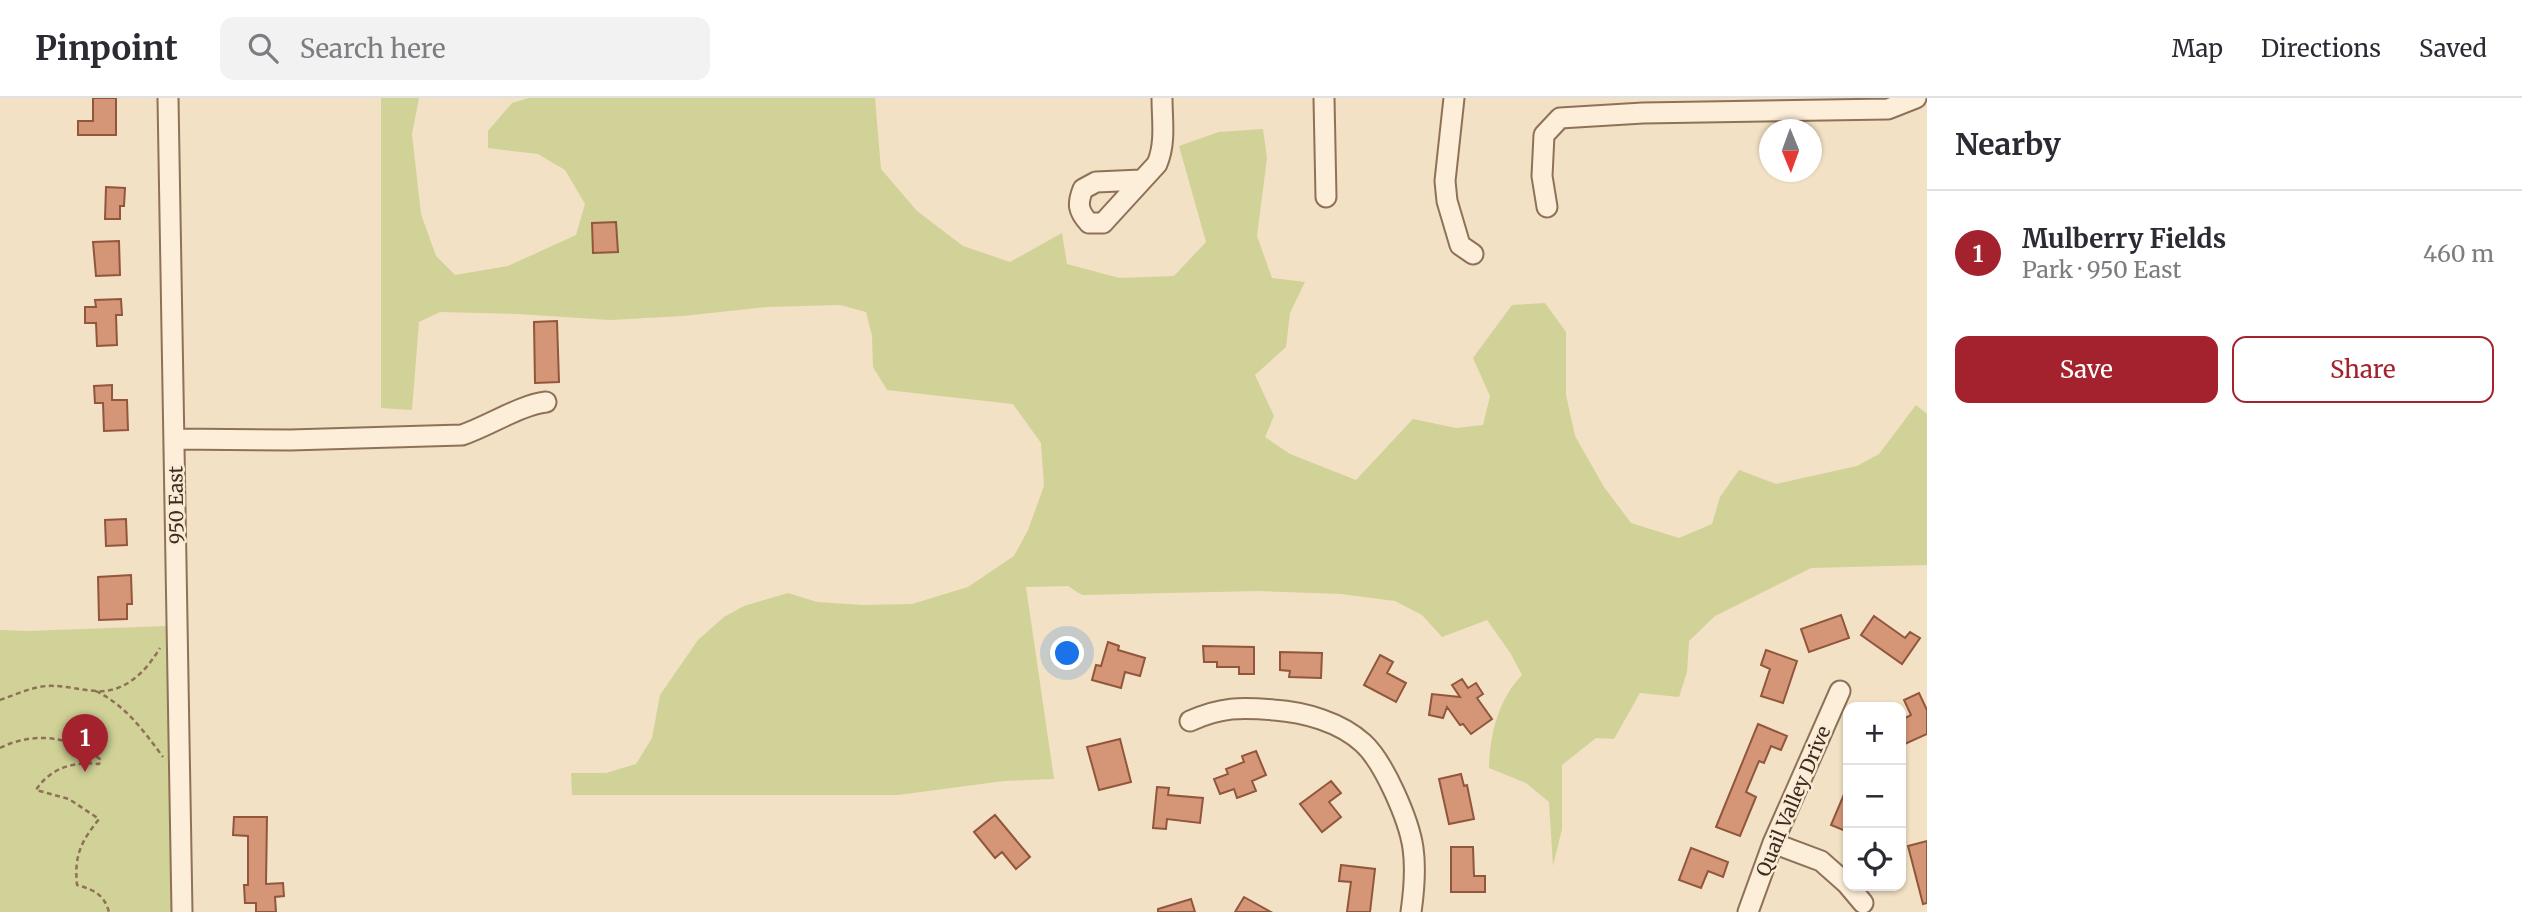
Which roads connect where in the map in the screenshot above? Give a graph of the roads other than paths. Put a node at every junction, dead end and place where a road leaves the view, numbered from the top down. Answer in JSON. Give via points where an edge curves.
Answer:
{"nodes":[{"id":1,"x":168,"y":98,"type":"edge"},
{"id":2,"x":1162,"y":98,"type":"edge"},
{"id":3,"x":1324,"y":98,"type":"edge"},
{"id":4,"x":1454,"y":98,"type":"edge"},
{"id":5,"x":1916,"y":98,"type":"edge"},
{"id":6,"x":1922,"y":98,"type":"edge"},
{"id":7,"x":1927,"y":106,"type":"edge"},
{"id":8,"x":1141,"y":180,"type":"dead end"},
{"id":9,"x":1326,"y":197,"type":"dead end"},
{"id":10,"x":1546,"y":207,"type":"dead end"},
{"id":11,"x":1473,"y":254,"type":"dead end"},
{"id":12,"x":546,"y":402,"type":"dead end"},
{"id":13,"x":174,"y":439,"type":"junction"},
{"id":14,"x":1840,"y":691,"type":"dead end"},
{"id":15,"x":1191,"y":721,"type":"dead end"},
{"id":16,"x":1773,"y":842,"type":"junction"},
{"id":17,"x":1863,"y":903,"type":"dead end"},
{"id":18,"x":182,"y":912,"type":"edge"},
{"id":19,"x":1411,"y":912,"type":"edge"},
{"id":20,"x":1748,"y":912,"type":"edge"}],
"edges":[{"from":1,"to":13,"type":"street","name":"950 East"},
{"from":2,"to":8,"type":"street","via":[[1161,154]]},
{"from":3,"to":9,"type":"street"},
{"from":4,"to":11,"type":"street","via":[[1447,201],[1460,245]]},
{"from":5,"to":10,"type":"street","via":[[1888,109],[1560,118],[1544,135]]},
{"from":6,"to":7,"type":"street"},
{"from":12,"to":13,"type":"street","via":[[462,435]]},
{"from":13,"to":18,"type":"street","name":"950 East"},
{"from":14,"to":16,"type":"street","name":"Quail Valley Drive"},
{"from":15,"to":19,"type":"street","via":[[1213,710],[1285,711],[1332,724],[1363,743],[1389,778],[1412,845]]},
{"from":16,"to":17,"type":"street","via":[[1821,861]]},
{"from":16,"to":20,"type":"street","name":"Quail Valley Drive"}]}
